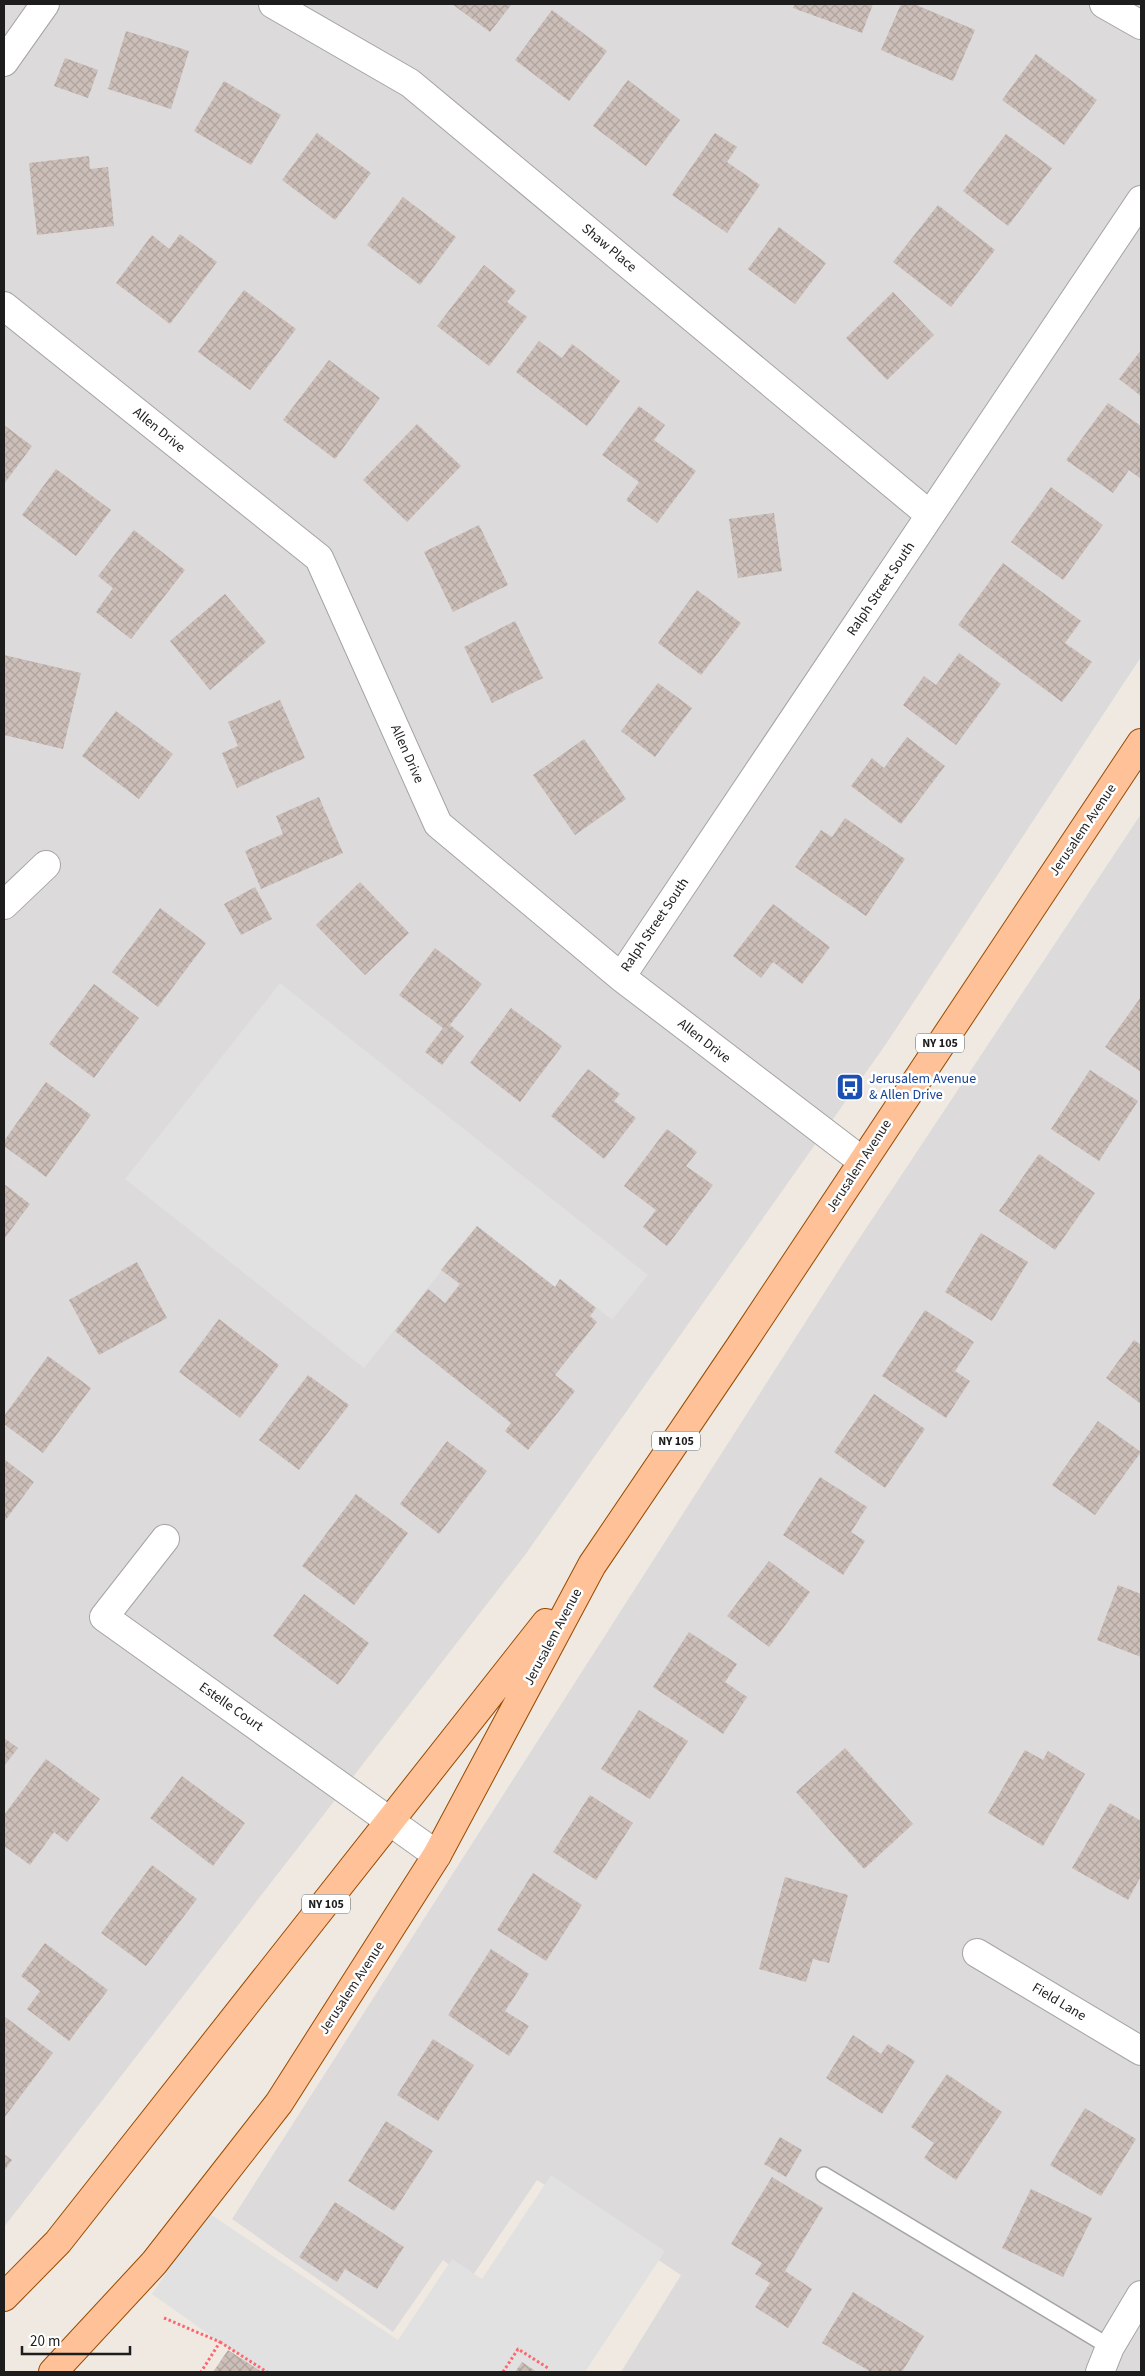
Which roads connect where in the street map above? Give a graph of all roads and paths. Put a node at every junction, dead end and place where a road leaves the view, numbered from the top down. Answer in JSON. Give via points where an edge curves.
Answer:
{"nodes":[{"id":1,"x":45,"y":4,"type":"edge"},
{"id":2,"x":273,"y":4,"type":"edge"},
{"id":3,"x":1104,"y":4,"type":"edge"},
{"id":4,"x":1141,"y":24,"type":"edge"},
{"id":5,"x":4,"y":62,"type":"edge"},
{"id":6,"x":1141,"y":200,"type":"edge"},
{"id":7,"x":4,"y":306,"type":"edge"},
{"id":8,"x":930,"y":515,"type":"junction"},
{"id":9,"x":1141,"y":743,"type":"edge"},
{"id":10,"x":46,"y":865,"type":"dead end"},
{"id":11,"x":4,"y":905,"type":"edge"},
{"id":12,"x":621,"y":976,"type":"junction"},
{"id":13,"x":862,"y":1162,"type":"junction"},
{"id":14,"x":165,"y":1539,"type":"dead end"},
{"id":15,"x":592,"y":1565,"type":"junction"},
{"id":16,"x":391,"y":1820,"type":"junction"},
{"id":17,"x":437,"y":1855,"type":"junction"},
{"id":18,"x":976,"y":1953,"type":"dead end"},
{"id":19,"x":1141,"y":2051,"type":"edge"},
{"id":20,"x":824,"y":2175,"type":"dead end"},
{"id":21,"x":1141,"y":2295,"type":"edge"},
{"id":22,"x":4,"y":2297,"type":"edge"},
{"id":23,"x":164,"y":2318,"type":"dead end"},
{"id":24,"x":220,"y":2342,"type":"junction"},
{"id":25,"x":1110,"y":2347,"type":"junction"},
{"id":26,"x":548,"y":2368,"type":"dead end"},
{"id":27,"x":53,"y":2372,"type":"edge"},
{"id":28,"x":201,"y":2372,"type":"edge"},
{"id":29,"x":267,"y":2372,"type":"edge"},
{"id":30,"x":503,"y":2372,"type":"edge"},
{"id":31,"x":1100,"y":2372,"type":"edge"}],
"edges":[{"from":1,"to":5,"type":"street"},
{"from":2,"to":8,"type":"street","name":"Shaw Place","via":[[410,83]]},
{"from":3,"to":4,"type":"street"},
{"from":6,"to":8,"type":"street","name":"Ralph Street South"},
{"from":7,"to":12,"type":"street","name":"Allen Drive","via":[[319,558],[438,824]]},
{"from":8,"to":12,"type":"street","name":"Ralph Street South"},
{"from":9,"to":13,"type":"main road","name":"Jerusalem Avenue","number":"NY 105"},
{"from":10,"to":11,"type":"street"},
{"from":12,"to":13,"type":"street","name":"Allen Drive"},
{"from":13,"to":15,"type":"main road","name":"Jerusalem Avenue","number":"NY 105"},
{"from":14,"to":16,"type":"street","name":"Estelle Court","via":[[104,1617]]},
{"from":15,"to":16,"type":"main road","name":"Jerusalem Avenue","number":"NY 105"},
{"from":15,"to":17,"type":"main road","name":"Jerusalem Avenue","number":"NY 105"},
{"from":16,"to":17,"type":"street","name":"Estelle Court"},
{"from":16,"to":22,"type":"main road","name":"Jerusalem Avenue","number":"NY 105","via":[[58,2242]]},
{"from":17,"to":27,"type":"main road","name":"Jerusalem Avenue","number":"NY 105","via":[[279,2103],[154,2263]]},
{"from":18,"to":19,"type":"street","name":"Field Lane"},
{"from":20,"to":25,"type":"lane"},
{"from":21,"to":25,"type":"street"},
{"from":23,"to":24,"type":"path"},
{"from":24,"to":28,"type":"path"},
{"from":24,"to":29,"type":"path"},
{"from":25,"to":31,"type":"street"},
{"from":26,"to":30,"type":"path","via":[[518,2349]]}]}
